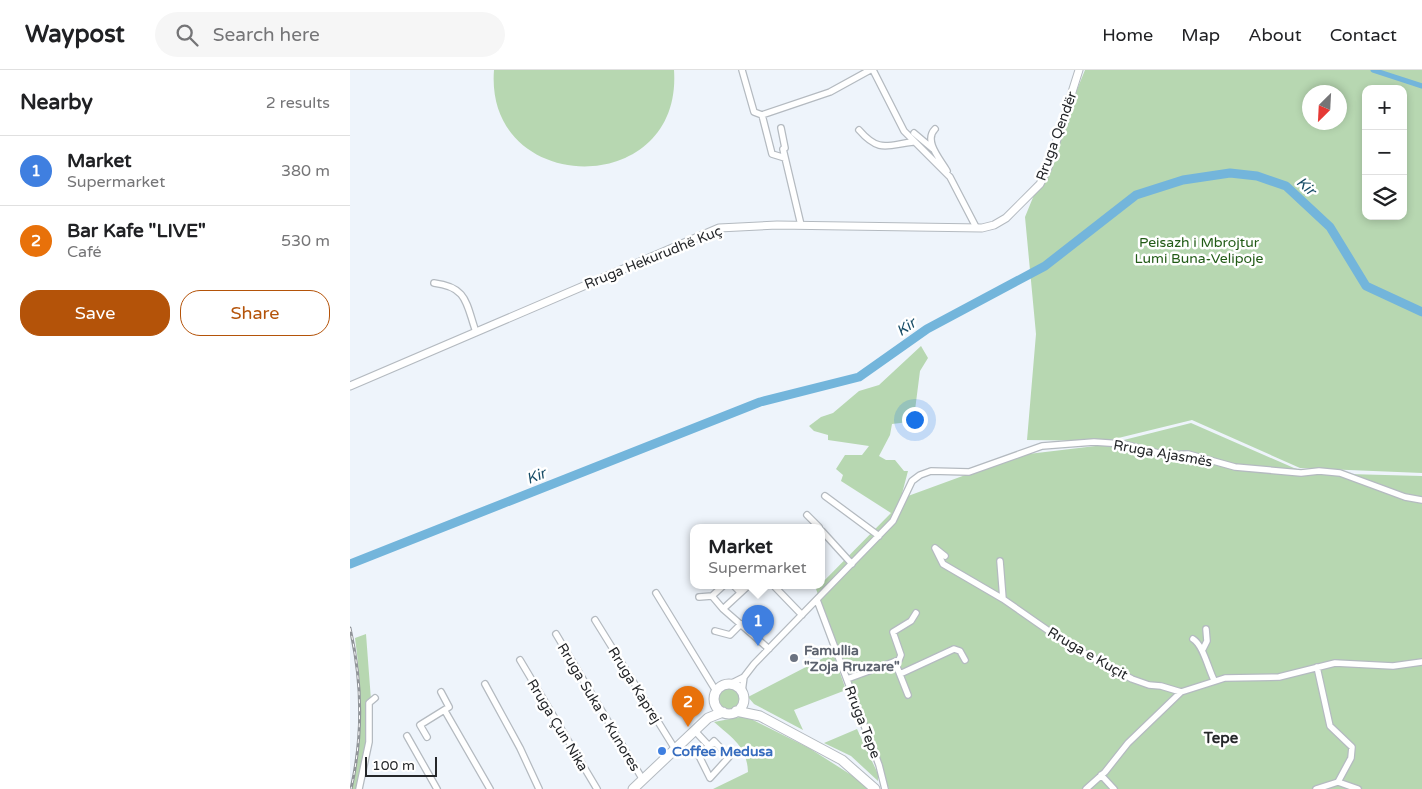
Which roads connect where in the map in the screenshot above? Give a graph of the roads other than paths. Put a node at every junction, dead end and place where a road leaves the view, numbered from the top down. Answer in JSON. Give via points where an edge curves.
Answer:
{"nodes":[{"id":1,"x":742,"y":70,"type":"edge"},
{"id":2,"x":874,"y":70,"type":"edge"},
{"id":3,"x":1079,"y":70,"type":"edge"},
{"id":4,"x":861,"y":72,"type":"edge"},
{"id":5,"x":762,"y":115,"type":"junction"},
{"id":6,"x":781,"y":128,"type":"dead end"},
{"id":7,"x":935,"y":129,"type":"dead end"},
{"id":8,"x":859,"y":130,"type":"dead end"},
{"id":9,"x":914,"y":132,"type":"dead end"},
{"id":10,"x":913,"y":142,"type":"junction"},
{"id":11,"x":933,"y":149,"type":"junction"},
{"id":12,"x":785,"y":158,"type":"junction"},
{"id":13,"x":950,"y":177,"type":"junction"},
{"id":14,"x":801,"y":225,"type":"junction"},
{"id":15,"x":976,"y":227,"type":"junction"},
{"id":16,"x":434,"y":283,"type":"dead end"},
{"id":17,"x":476,"y":332,"type":"junction"},
{"id":18,"x":350,"y":386,"type":"edge"},
{"id":19,"x":825,"y":496,"type":"dead end"},
{"id":20,"x":1422,"y":500,"type":"edge"},
{"id":21,"x":808,"y":515,"type":"dead end"},
{"id":22,"x":816,"y":524,"type":"edge"},
{"id":23,"x":825,"y":534,"type":"edge"},
{"id":24,"x":879,"y":536,"type":"junction"},
{"id":25,"x":945,"y":556,"type":"dead end"},
{"id":26,"x":1000,"y":561,"type":"dead end"},
{"id":27,"x":852,"y":564,"type":"junction"},
{"id":28,"x":720,"y":589,"type":"edge"},
{"id":29,"x":742,"y":589,"type":"edge"},
{"id":30,"x":777,"y":589,"type":"edge"},
{"id":31,"x":739,"y":591,"type":"joint"},
{"id":32,"x":656,"y":593,"type":"dead end"},
{"id":33,"x":712,"y":596,"type":"junction"},
{"id":34,"x":699,"y":597,"type":"dead end"},
{"id":35,"x":1002,"y":599,"type":"junction"},
{"id":36,"x":817,"y":600,"type":"junction"},
{"id":37,"x":723,"y":609,"type":"junction"},
{"id":38,"x":916,"y":613,"type":"dead end"},
{"id":39,"x":802,"y":615,"type":"junction"},
{"id":40,"x":595,"y":620,"type":"dead end"},
{"id":41,"x":741,"y":624,"type":"junction"},
{"id":42,"x":1206,"y":629,"type":"dead end"},
{"id":43,"x":715,"y":631,"type":"dead end"},
{"id":44,"x":556,"y":634,"type":"dead end"},
{"id":45,"x":1193,"y":639,"type":"dead end"},
{"id":46,"x":769,"y":649,"type":"junction"},
{"id":47,"x":1203,"y":649,"type":"junction"},
{"id":48,"x":520,"y":660,"type":"dead end"},
{"id":49,"x":964,"y":660,"type":"dead end"},
{"id":50,"x":895,"y":662,"type":"junction"},
{"id":51,"x":1422,"y":662,"type":"edge"},
{"id":52,"x":1317,"y":667,"type":"junction"},
{"id":53,"x":900,"y":674,"type":"junction"},
{"id":54,"x":744,"y":677,"type":"junction"},
{"id":55,"x":847,"y":679,"type":"junction"},
{"id":56,"x":1214,"y":680,"type":"junction"},
{"id":57,"x":485,"y":684,"type":"dead end"},
{"id":58,"x":730,"y":684,"type":"junction"},
{"id":59,"x":716,"y":691,"type":"junction"},
{"id":60,"x":441,"y":692,"type":"dead end"},
{"id":61,"x":1181,"y":692,"type":"junction"},
{"id":62,"x":743,"y":694,"type":"junction"},
{"id":63,"x":908,"y":694,"type":"dead end"},
{"id":64,"x":375,"y":698,"type":"dead end"},
{"id":65,"x":715,"y":703,"type":"junction"},
{"id":66,"x":445,"y":711,"type":"junction"},
{"id":67,"x":723,"y":712,"type":"junction"},
{"id":68,"x":736,"y":712,"type":"junction"},
{"id":69,"x":756,"y":714,"type":"junction"},
{"id":70,"x":708,"y":718,"type":"junction"},
{"id":71,"x":695,"y":731,"type":"junction"},
{"id":72,"x":407,"y":736,"type":"dead end"},
{"id":73,"x":427,"y":737,"type":"dead end"},
{"id":74,"x":709,"y":746,"type":"junction"},
{"id":75,"x":675,"y":750,"type":"junction"},
{"id":76,"x":1101,"y":775,"type":"junction"},
{"id":77,"x":643,"y":780,"type":"junction"},
{"id":78,"x":1338,"y":782,"type":"junction"},
{"id":79,"x":359,"y":789,"type":"edge"},
{"id":80,"x":436,"y":789,"type":"edge"},
{"id":81,"x":490,"y":789,"type":"edge"},
{"id":82,"x":539,"y":789,"type":"edge"},
{"id":83,"x":597,"y":789,"type":"edge"},
{"id":84,"x":633,"y":789,"type":"edge"},
{"id":85,"x":875,"y":789,"type":"edge"},
{"id":86,"x":885,"y":789,"type":"edge"},
{"id":87,"x":1086,"y":789,"type":"edge"},
{"id":88,"x":1114,"y":789,"type":"edge"},
{"id":89,"x":1316,"y":789,"type":"edge"},
{"id":90,"x":1358,"y":789,"type":"edge"}],
"edges":[{"from":1,"to":5,"type":"street","via":[[754,112]]},
{"from":2,"to":4,"type":"street"},
{"from":2,"to":10,"type":"street","via":[[888,103]]},
{"from":3,"to":15,"type":"street","name":"Rruga Qendër","via":[[1040,184],[1006,218],[990,227]]},
{"from":4,"to":5,"type":"street","via":[[830,92]]},
{"from":5,"to":12,"type":"street","via":[[772,154]]},
{"from":6,"to":12,"type":"street"},
{"from":7,"to":11,"type":"street","via":[[931,136]]},
{"from":8,"to":10,"type":"street","via":[[868,140],[883,148]]},
{"from":9,"to":11,"type":"street"},
{"from":10,"to":13,"type":"street"},
{"from":11,"to":13,"type":"street"},
{"from":12,"to":14,"type":"street"},
{"from":13,"to":15,"type":"street"},
{"from":14,"to":15,"type":"street","name":"Rruga Hekurudhë Kuç"},
{"from":14,"to":17,"type":"street","name":"Rruga Hekurudhë Kuç","via":[[729,226],[713,230]]},
{"from":16,"to":17,"type":"street","via":[[454,288],[463,295]]},
{"from":17,"to":18,"type":"street","name":"Rruga Hekurudhë Kuç"},
{"from":19,"to":24,"type":"street"},
{"from":20,"to":24,"type":"street","name":"Rruga Ajasmës","via":[[1340,473],[1235,467],[1188,454],[1171,456],[1124,444],[1087,441],[1042,446],[969,472],[931,471],[920,475],[909,486],[897,516]]},
{"from":21,"to":22,"type":"street"},
{"from":23,"to":27,"type":"street"},
{"from":24,"to":27,"type":"street"},
{"from":25,"to":35,"type":"street","name":"Rruga e Kuçit","via":[[935,548],[944,564]]},
{"from":26,"to":35,"type":"street"},
{"from":27,"to":36,"type":"street"},
{"from":28,"to":33,"type":"street"},
{"from":29,"to":31,"type":"street"},
{"from":30,"to":39,"type":"street"},
{"from":31,"to":37,"type":"street"},
{"from":32,"to":59,"type":"street"},
{"from":33,"to":34,"type":"street"},
{"from":33,"to":37,"type":"street"},
{"from":35,"to":61,"type":"street","name":"Rruga e Kuçit","via":[[1063,642],[1121,674]]},
{"from":36,"to":39,"type":"street"},
{"from":36,"to":55,"type":"street","name":"Rruga Tepe"},
{"from":37,"to":41,"type":"street"},
{"from":38,"to":50,"type":"street","via":[[911,622],[893,632],[901,655]]},
{"from":39,"to":46,"type":"street"},
{"from":40,"to":75,"type":"street","name":"Rruga Kaprej"},
{"from":41,"to":43,"type":"street","via":[[730,635]]},
{"from":41,"to":46,"type":"street"},
{"from":42,"to":47,"type":"street","via":[[1207,640]]},
{"from":44,"to":77,"type":"street","name":"Rruga Suka e Kunores"},
{"from":45,"to":47,"type":"street"},
{"from":46,"to":54,"type":"street"},
{"from":47,"to":56,"type":"street"},
{"from":48,"to":83,"type":"street","name":"Rruga Çun Nika"},
{"from":49,"to":53,"type":"street","via":[[960,651],[954,650]]},
{"from":50,"to":53,"type":"street"},
{"from":50,"to":55,"type":"street"},
{"from":51,"to":52,"type":"street","via":[[1393,666],[1343,662]]},
{"from":52,"to":56,"type":"street","via":[[1279,678]]},
{"from":52,"to":78,"type":"street","via":[[1330,726],[1352,747],[1351,758]]},
{"from":53,"to":63,"type":"street"},
{"from":54,"to":58,"type":"street"},
{"from":54,"to":62,"type":"street"},
{"from":55,"to":86,"type":"street","name":"Rruga Tepe"},
{"from":56,"to":61,"type":"street"},
{"from":57,"to":82,"type":"street"},
{"from":58,"to":59,"type":"main road"},
{"from":58,"to":62,"type":"main road"},
{"from":59,"to":65,"type":"main road"},
{"from":60,"to":66,"type":"street","via":[[449,707]]},
{"from":61,"to":76,"type":"street","via":[[1128,742]]},
{"from":62,"to":68,"type":"main road","via":[[743,703]]},
{"from":62,"to":69,"type":"main road","name":"Rruga Tepe"},
{"from":64,"to":79,"type":"street","via":[[369,703],[368,742]]},
{"from":65,"to":67,"type":"main road"},
{"from":65,"to":70,"type":"main road"},
{"from":66,"to":73,"type":"street","via":[[420,725]]},
{"from":66,"to":81,"type":"street"},
{"from":67,"to":68,"type":"main road"},
{"from":67,"to":70,"type":"main road"},
{"from":68,"to":69,"type":"main road","name":"Rruga Tepe"},
{"from":69,"to":85,"type":"main road","name":"Rruga Tepe","via":[[842,760]]},
{"from":70,"to":71,"type":"main road"},
{"from":71,"to":74,"type":"street"},
{"from":71,"to":75,"type":"main road"},
{"from":72,"to":80,"type":"street"},
{"from":74,"to":74,"type":"street","via":[[714,741],[729,757],[710,778],[699,756]]},
{"from":75,"to":77,"type":"main road"},
{"from":76,"to":87,"type":"street"},
{"from":76,"to":88,"type":"street"},
{"from":77,"to":84,"type":"main road"},
{"from":78,"to":89,"type":"street"},
{"from":78,"to":90,"type":"street"}]}
